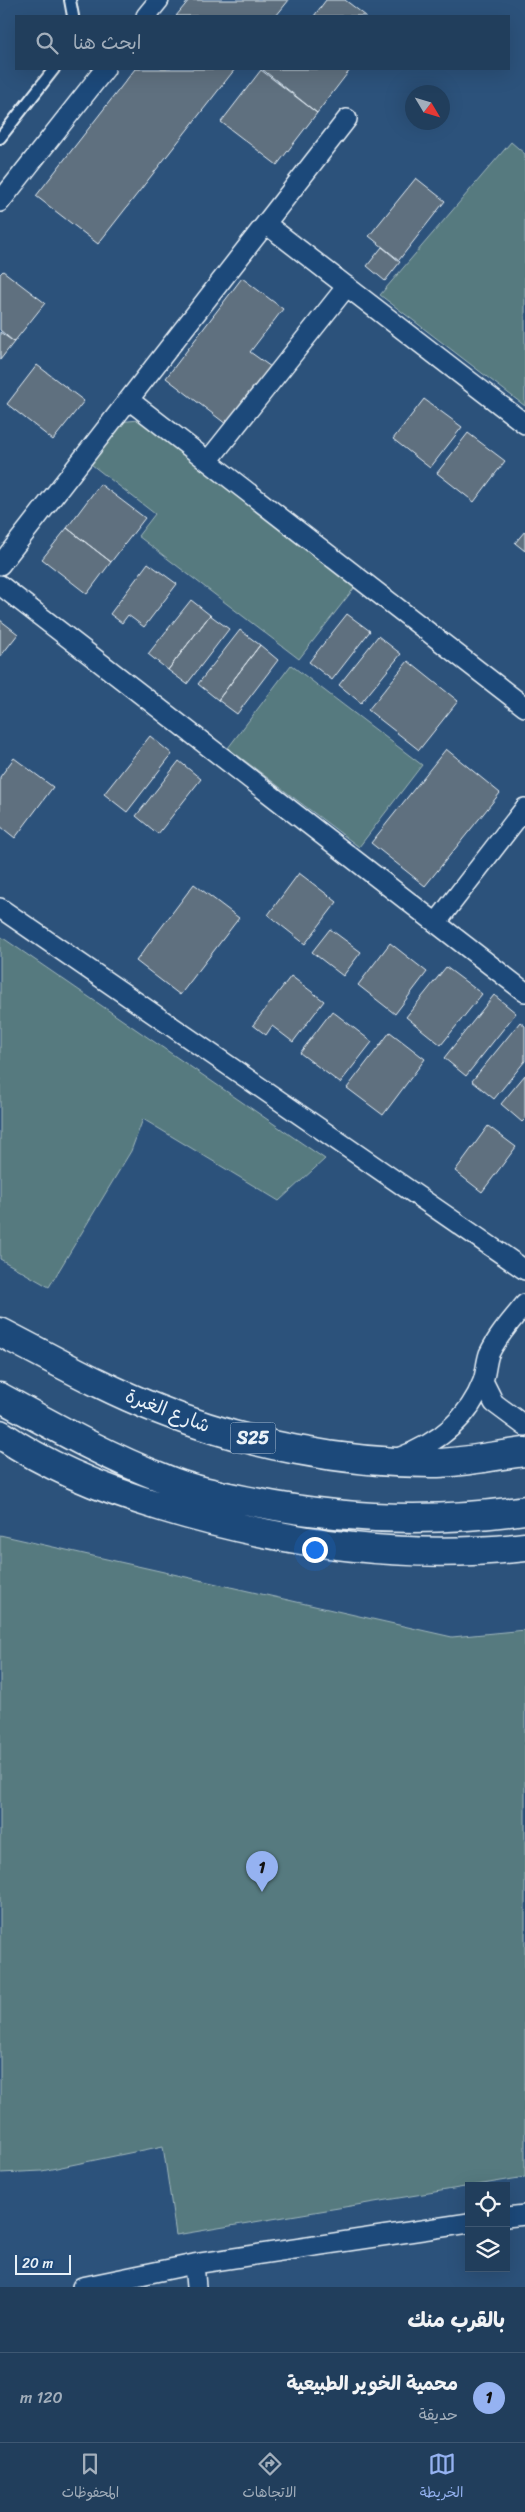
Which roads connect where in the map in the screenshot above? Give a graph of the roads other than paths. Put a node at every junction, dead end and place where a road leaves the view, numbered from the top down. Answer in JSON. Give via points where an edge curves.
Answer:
{"nodes":[{"id":1,"x":70,"y":0,"type":"edge"},
{"id":2,"x":74,"y":15,"type":"edge"},
{"id":3,"x":53,"y":70,"type":"edge"},
{"id":4,"x":104,"y":70,"type":"edge"},
{"id":5,"x":347,"y":119,"type":"dead end"},
{"id":6,"x":0,"y":138,"type":"edge"},
{"id":7,"x":0,"y":202,"type":"edge"},
{"id":8,"x":266,"y":224,"type":"junction"},
{"id":9,"x":346,"y":286,"type":"junction"},
{"id":10,"x":129,"y":400,"type":"junction"},
{"id":11,"x":525,"y":424,"type":"edge"},
{"id":12,"x":208,"y":461,"type":"junction"},
{"id":13,"x":0,"y":565,"type":"edge"},
{"id":14,"x":0,"y":585,"type":"edge"},
{"id":15,"x":525,"y":707,"type":"edge"},
{"id":16,"x":525,"y":808,"type":"edge"},
{"id":17,"x":0,"y":908,"type":"edge"},
{"id":18,"x":437,"y":922,"type":"junction"},
{"id":19,"x":525,"y":992,"type":"edge"},
{"id":20,"x":525,"y":1270,"type":"edge"},
{"id":21,"x":525,"y":1304,"type":"edge"},
{"id":22,"x":0,"y":1332,"type":"edge"},
{"id":23,"x":483,"y":1381,"type":"junction"},
{"id":24,"x":0,"y":1398,"type":"edge"},
{"id":25,"x":525,"y":1426,"type":"edge"},
{"id":26,"x":0,"y":1434,"type":"edge"},
{"id":27,"x":0,"y":1442,"type":"edge"},
{"id":28,"x":525,"y":1452,"type":"edge"},
{"id":29,"x":30,"y":1455,"type":"junction"},
{"id":30,"x":388,"y":1462,"type":"junction"},
{"id":31,"x":525,"y":1510,"type":"edge"},
{"id":32,"x":525,"y":1547,"type":"edge"},
{"id":33,"x":525,"y":2215,"type":"edge"},
{"id":34,"x":510,"y":2217,"type":"edge"},
{"id":35,"x":465,"y":2224,"type":"edge"},
{"id":36,"x":194,"y":2264,"type":"junction"},
{"id":37,"x":82,"y":2287,"type":"edge"},
{"id":38,"x":196,"y":2287,"type":"edge"}],
"edges":[{"from":1,"to":2,"type":"lane"},
{"from":3,"to":6,"type":"lane"},
{"from":4,"to":7,"type":"street"},
{"from":5,"to":8,"type":"street"},
{"from":8,"to":9,"type":"street"},
{"from":8,"to":10,"type":"street"},
{"from":9,"to":11,"type":"street"},
{"from":9,"to":12,"type":"street"},
{"from":10,"to":12,"type":"street"},
{"from":10,"to":13,"type":"street"},
{"from":12,"to":15,"type":"street"},
{"from":14,"to":18,"type":"street"},
{"from":16,"to":18,"type":"street"},
{"from":17,"to":20,"type":"street"},
{"from":18,"to":19,"type":"street"},
{"from":21,"to":23,"type":"street","via":[[499,1337],[489,1356]]},
{"from":22,"to":30,"type":"main road","name":"شارع الغبرة","number":"S25","via":[[156,1409],[222,1431],[282,1445],[336,1457]]},
{"from":23,"to":25,"type":"street","via":[[494,1403]]},
{"from":23,"to":30,"type":"street","via":[[452,1429],[434,1442]]},
{"from":24,"to":31,"type":"main road","via":[[100,1451],[164,1479],[228,1497],[292,1510],[356,1517],[422,1519]]},
{"from":26,"to":29,"type":"main road"},
{"from":27,"to":29,"type":"main road"},
{"from":28,"to":30,"type":"main road","name":"شارع الغبرة","number":"S25","via":[[441,1462]]},
{"from":29,"to":32,"type":"main road","via":[[130,1498],[191,1516],[309,1542],[379,1551],[436,1553]]},
{"from":33,"to":34,"type":"street"},
{"from":35,"to":36,"type":"street"},
{"from":36,"to":37,"type":"street"},
{"from":36,"to":38,"type":"street"}]}
